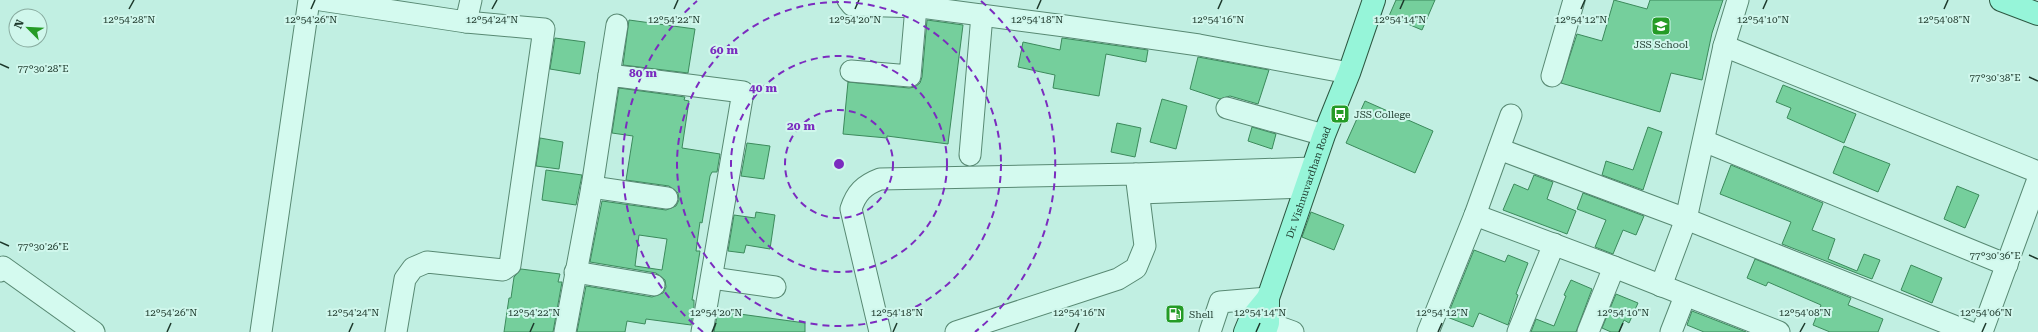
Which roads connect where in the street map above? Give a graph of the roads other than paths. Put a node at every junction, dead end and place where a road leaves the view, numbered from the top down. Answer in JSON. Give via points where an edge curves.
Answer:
{"nodes":[{"id":1,"x":309,"y":0,"type":"edge"},
{"id":2,"x":321,"y":0,"type":"edge"},
{"id":3,"x":470,"y":0,"type":"edge"},
{"id":4,"x":848,"y":0,"type":"edge"},
{"id":5,"x":1374,"y":0,"type":"edge"},
{"id":6,"x":1574,"y":0,"type":"edge"},
{"id":7,"x":1738,"y":0,"type":"edge"},
{"id":8,"x":2001,"y":0,"type":"edge"},
{"id":9,"x":916,"y":7,"type":"junction"},
{"id":10,"x":2038,"y":14,"type":"edge"},
{"id":11,"x":982,"y":15,"type":"junction"},
{"id":12,"x":466,"y":22,"type":"junction"},
{"id":13,"x":616,"y":25,"type":"dead end"},
{"id":14,"x":1724,"y":46,"type":"junction"},
{"id":15,"x":851,"y":71,"type":"dead end"},
{"id":16,"x":1349,"y":73,"type":"junction"},
{"id":17,"x":609,"y":75,"type":"junction"},
{"id":18,"x":1552,"y":76,"type":"dead end"},
{"id":19,"x":1227,"y":108,"type":"dead end"},
{"id":20,"x":1511,"y":115,"type":"dead end"},
{"id":21,"x":1324,"y":135,"type":"junction"},
{"id":22,"x":1704,"y":141,"type":"junction"},
{"id":23,"x":1499,"y":149,"type":"junction"},
{"id":24,"x":970,"y":155,"type":"dead end"},
{"id":25,"x":2038,"y":172,"type":"edge"},
{"id":26,"x":1309,"y":178,"type":"junction"},
{"id":27,"x":2038,"y":179,"type":"edge"},
{"id":28,"x":1137,"y":184,"type":"junction"},
{"id":29,"x":592,"y":187,"type":"junction"},
{"id":30,"x":666,"y":198,"type":"dead end"},
{"id":31,"x":1475,"y":215,"type":"junction"},
{"id":32,"x":1686,"y":219,"type":"junction"},
{"id":33,"x":1554,"y":244,"type":"junction"},
{"id":34,"x":2007,"y":265,"type":"junction"},
{"id":35,"x":1614,"y":267,"type":"junction"},
{"id":36,"x":0,"y":271,"type":"edge"},
{"id":37,"x":575,"y":272,"type":"junction"},
{"id":38,"x":712,"y":278,"type":"junction"},
{"id":39,"x":654,"y":285,"type":"dead end"},
{"id":40,"x":1661,"y":286,"type":"junction"},
{"id":41,"x":775,"y":287,"type":"dead end"},
{"id":42,"x":1685,"y":296,"type":"junction"},
{"id":43,"x":1268,"y":298,"type":"junction"},
{"id":44,"x":71,"y":325,"type":"edge"},
{"id":45,"x":1257,"y":327,"type":"edge"},
{"id":46,"x":94,"y":332,"type":"edge"},
{"id":47,"x":261,"y":332,"type":"edge"},
{"id":48,"x":396,"y":332,"type":"edge"},
{"id":49,"x":565,"y":332,"type":"edge"},
{"id":50,"x":702,"y":332,"type":"edge"},
{"id":51,"x":880,"y":332,"type":"edge"},
{"id":52,"x":956,"y":332,"type":"edge"},
{"id":53,"x":1210,"y":332,"type":"edge"},
{"id":54,"x":1293,"y":332,"type":"edge"},
{"id":55,"x":1428,"y":332,"type":"edge"},
{"id":56,"x":1518,"y":332,"type":"edge"},
{"id":57,"x":1588,"y":332,"type":"edge"},
{"id":58,"x":1672,"y":332,"type":"edge"},
{"id":59,"x":1779,"y":332,"type":"edge"},
{"id":60,"x":1969,"y":332,"type":"edge"},
{"id":61,"x":1982,"y":332,"type":"edge"}],
"edges":[{"from":1,"to":47,"type":"street"},
{"from":2,"to":12,"type":"street"},
{"from":3,"to":12,"type":"street"},
{"from":4,"to":9,"type":"street","via":[[852,5]]},
{"from":5,"to":16,"type":"main road","name":"Dr. Vishnuvardhan Road"},
{"from":6,"to":18,"type":"street"},
{"from":7,"to":14,"type":"street"},
{"from":8,"to":10,"type":"main road"},
{"from":9,"to":11,"type":"street"},
{"from":9,"to":15,"type":"street","via":[[910,76]]},
{"from":11,"to":16,"type":"street","via":[[1199,45]]},
{"from":11,"to":24,"type":"street"},
{"from":12,"to":48,"type":"street","via":[[544,29],[510,265],[503,270],[427,262],[413,268],[405,279]]},
{"from":13,"to":17,"type":"street"},
{"from":14,"to":22,"type":"street"},
{"from":14,"to":25,"type":"street"},
{"from":16,"to":21,"type":"main road","name":"Dr. Vishnuvardhan Road"},
{"from":17,"to":29,"type":"street"},
{"from":17,"to":38,"type":"street","via":[[743,92]]},
{"from":19,"to":21,"type":"street"},
{"from":20,"to":23,"type":"street"},
{"from":21,"to":26,"type":"main road","name":"Dr. Vishnuvardhan Road"},
{"from":22,"to":32,"type":"street"},
{"from":22,"to":34,"type":"street"},
{"from":23,"to":31,"type":"street"},
{"from":23,"to":32,"type":"street"},
{"from":26,"to":28,"type":"street"},
{"from":26,"to":43,"type":"main road","name":"Dr. Vishnuvardhan Road"},
{"from":27,"to":34,"type":"street"},
{"from":28,"to":51,"type":"street","via":[[880,179],[866,185],[854,198],[851,209]]},
{"from":28,"to":52,"type":"street","via":[[1145,246],[1136,268],[1118,279]]},
{"from":29,"to":30,"type":"street"},
{"from":29,"to":37,"type":"street"},
{"from":31,"to":33,"type":"street"},
{"from":31,"to":55,"type":"street"},
{"from":32,"to":40,"type":"street"},
{"from":32,"to":60,"type":"street"},
{"from":33,"to":35,"type":"street"},
{"from":33,"to":56,"type":"street"},
{"from":34,"to":61,"type":"street"},
{"from":35,"to":40,"type":"street"},
{"from":35,"to":57,"type":"street"},
{"from":36,"to":44,"type":"street","via":[[3,268]]},
{"from":37,"to":39,"type":"street"},
{"from":37,"to":49,"type":"street"},
{"from":38,"to":41,"type":"street"},
{"from":38,"to":50,"type":"street"},
{"from":40,"to":42,"type":"street"},
{"from":42,"to":58,"type":"street"},
{"from":42,"to":59,"type":"street"},
{"from":43,"to":45,"type":"main road","name":"Dr. Vishnuvardhan Road"},
{"from":43,"to":53,"type":"street","via":[[1220,302]]},
{"from":44,"to":46,"type":"street"},
{"from":45,"to":54,"type":"street"}]}
